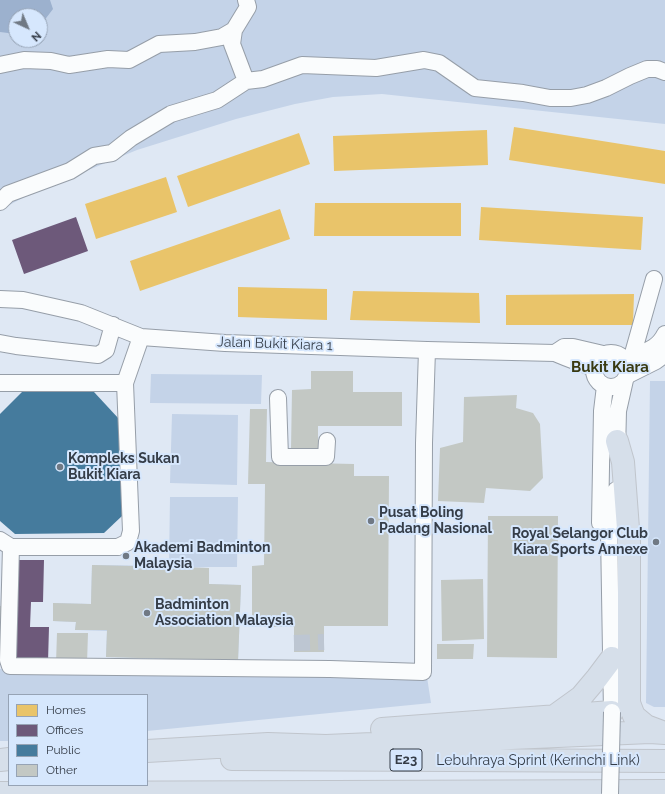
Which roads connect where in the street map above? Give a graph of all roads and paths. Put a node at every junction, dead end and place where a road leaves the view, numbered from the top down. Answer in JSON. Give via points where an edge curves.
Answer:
{"nodes":[{"id":1,"x":246,"y":0,"type":"edge"},
{"id":2,"x":234,"y":30,"type":"junction"},
{"id":3,"x":0,"y":65,"type":"edge"},
{"id":4,"x":665,"y":72,"type":"edge"},
{"id":5,"x":246,"y":81,"type":"junction"},
{"id":6,"x":0,"y":202,"type":"edge"},
{"id":7,"x":654,"y":279,"type":"dead end"},
{"id":8,"x":0,"y":299,"type":"edge"},
{"id":9,"x":113,"y":325,"type":"junction"},
{"id":10,"x":665,"y":334,"type":"edge"},
{"id":11,"x":141,"y":337,"type":"junction"},
{"id":12,"x":0,"y":343,"type":"edge"},
{"id":13,"x":427,"y":350,"type":"junction"},
{"id":14,"x":555,"y":353,"type":"junction"},
{"id":15,"x":603,"y":354,"type":"junction"},
{"id":16,"x":665,"y":354,"type":"edge"},
{"id":17,"x":594,"y":368,"type":"junction"},
{"id":18,"x":628,"y":368,"type":"junction"},
{"id":19,"x":125,"y":382,"type":"junction"},
{"id":20,"x":0,"y":383,"type":"edge"},
{"id":21,"x":605,"y":386,"type":"junction"},
{"id":22,"x":278,"y":398,"type":"dead end"},
{"id":23,"x":327,"y":440,"type":"dead end"},
{"id":24,"x":617,"y":441,"type":"junction"},
{"id":25,"x":609,"y":533,"type":"junction"},
{"id":26,"x":6,"y":543,"type":"edge"},
{"id":27,"x":612,"y":658,"type":"junction"},
{"id":28,"x":612,"y":712,"type":"junction"},
{"id":29,"x":556,"y":715,"type":"junction"},
{"id":30,"x":664,"y":733,"type":"edge"},
{"id":31,"x":268,"y":744,"type":"junction"},
{"id":32,"x":148,"y":751,"type":"edge"},
{"id":33,"x":148,"y":759,"type":"edge"},
{"id":34,"x":665,"y":761,"type":"edge"},
{"id":35,"x":665,"y":791,"type":"edge"},
{"id":36,"x":0,"y":793,"type":"edge"},
{"id":37,"x":138,"y":794,"type":"edge"},
{"id":38,"x":610,"y":794,"type":"edge"}],
"edges":[{"from":1,"to":2,"type":"street","via":[[248,7]]},
{"from":2,"to":3,"type":"street","via":[[222,37],[159,44],[129,60],[108,59],[69,65],[24,60]]},
{"from":2,"to":5,"type":"street","via":[[232,44]]},
{"from":4,"to":5,"type":"street","via":[[647,69],[606,88],[571,98],[550,98],[475,88],[439,63],[424,60],[376,68],[302,65],[263,79]]},
{"from":5,"to":6,"type":"street","via":[[217,100],[171,114],[131,138],[112,153],[94,156],[70,171],[8,194]]},
{"from":7,"to":18,"type":"street"},
{"from":8,"to":9,"type":"street","name":"Jalan Bukit Kiara 1","via":[[23,300],[81,313]]},
{"from":9,"to":11,"type":"street","name":"Jalan Bukit Kiara 1"},
{"from":9,"to":12,"type":"street","via":[[106,350],[98,355]]},
{"from":10,"to":18,"type":"street","via":[[650,351]]},
{"from":11,"to":13,"type":"street","name":"Jalan Bukit Kiara 1","via":[[225,343]]},
{"from":11,"to":19,"type":"street"},
{"from":13,"to":14,"type":"street","name":"Jalan Bukit Kiara 1"},
{"from":13,"to":26,"type":"street","via":[[423,672],[10,666]]},
{"from":14,"to":15,"type":"street","name":"Jalan Bukit Kiara 1","via":[[564,347],[573,347]]},
{"from":14,"to":17,"type":"street","name":"Jalan Bukit Kiara 1"},
{"from":15,"to":17,"type":"street"},
{"from":15,"to":18,"type":"street","via":[[618,354]]},
{"from":16,"to":18,"type":"street","via":[[656,360]]},
{"from":17,"to":21,"type":"street","via":[[597,379]]},
{"from":18,"to":21,"type":"street","via":[[616,386]]},
{"from":18,"to":24,"type":"street","via":[[618,411]]},
{"from":19,"to":20,"type":"street"},
{"from":19,"to":26,"type":"street","via":[[131,531],[128,542],[118,547]]},
{"from":21,"to":25,"type":"street","via":[[602,412],[600,523]]},
{"from":22,"to":23,"type":"street","via":[[280,457],[326,458]]},
{"from":24,"to":25,"type":"street","via":[[616,521]]},
{"from":24,"to":30,"type":"highway","via":[[623,462],[629,542],[629,703],[634,716],[646,726]]},
{"from":25,"to":27,"type":"street"},
{"from":27,"to":28,"type":"street"},
{"from":27,"to":29,"type":"highway","via":[[581,697]]},
{"from":28,"to":29,"type":"highway"},
{"from":28,"to":38,"type":"street","bridge":true},
{"from":29,"to":31,"type":"highway","via":[[312,734]]},
{"from":30,"to":31,"type":"highway","via":[[326,746]]},
{"from":31,"to":32,"type":"highway"},
{"from":33,"to":34,"type":"highway","name":"Lebuhraya Sprint (Kerinchi Link)","number":"E23"},
{"from":35,"to":37,"type":"highway","number":"E23"},
{"from":36,"to":37,"type":"highway","number":"E23"}]}
